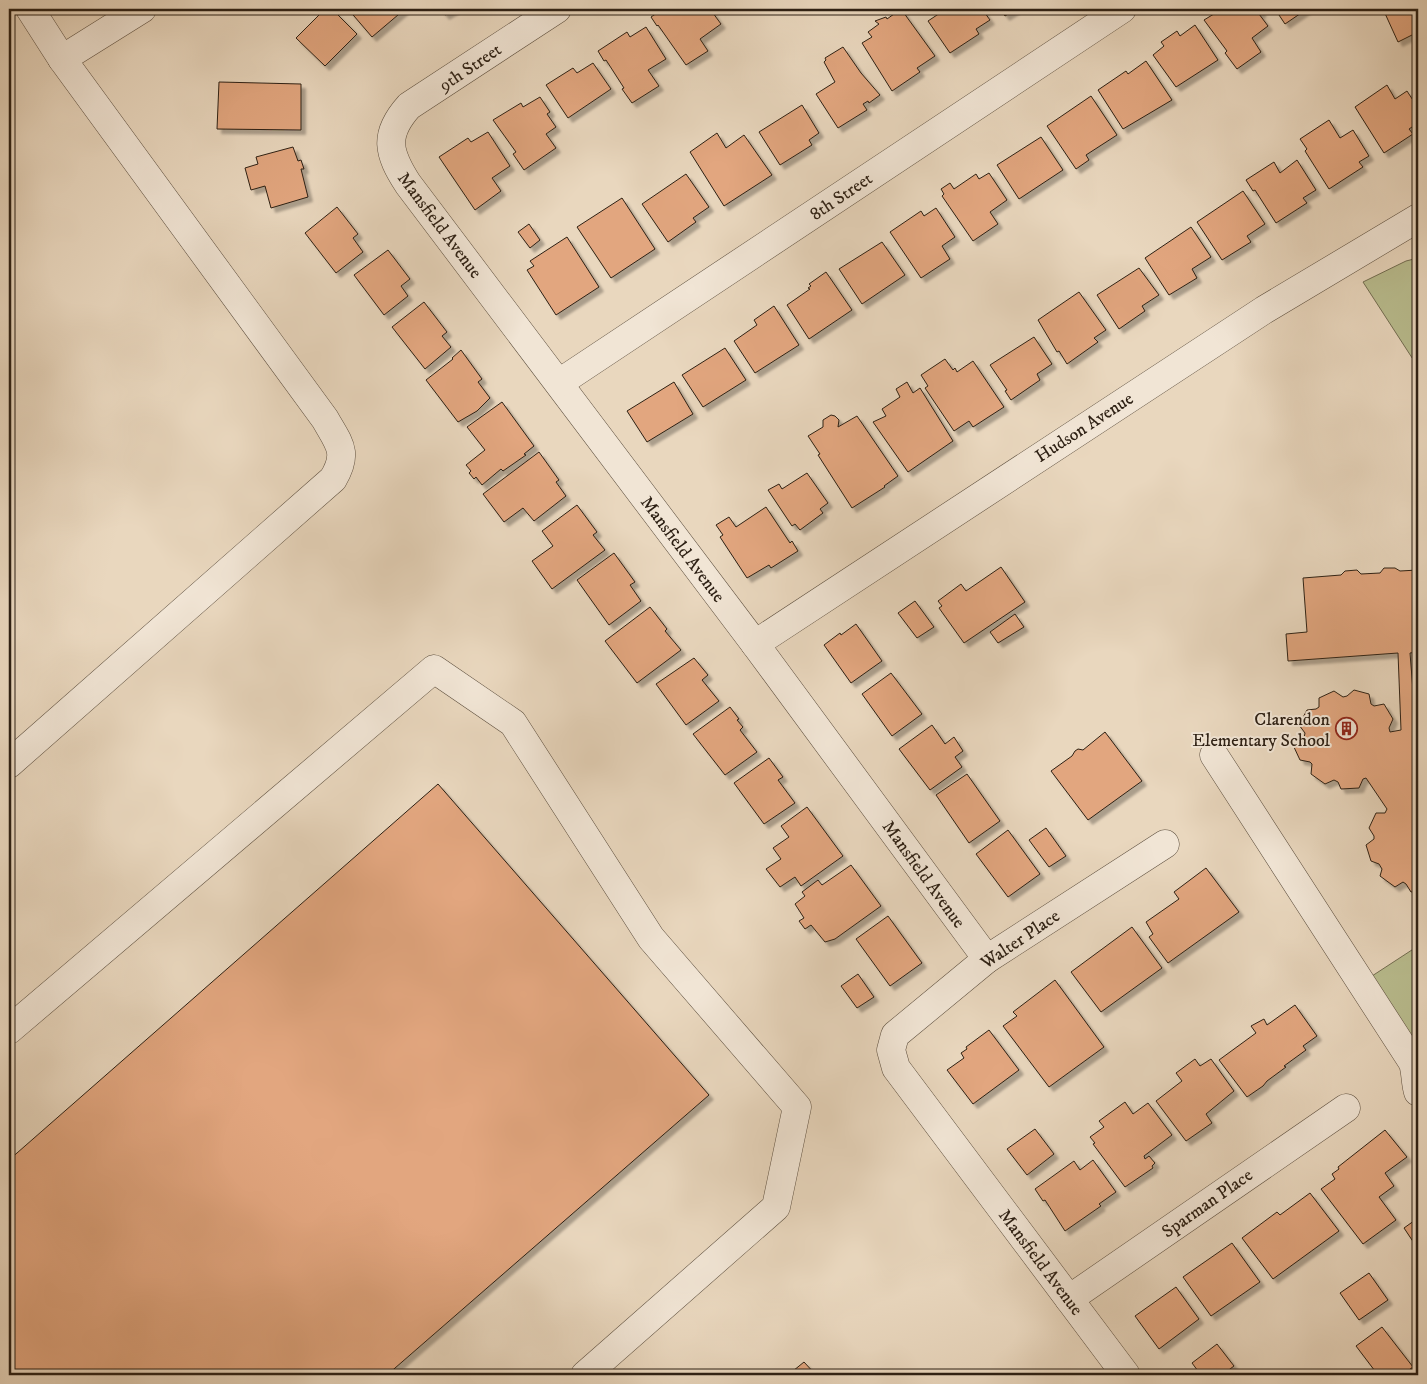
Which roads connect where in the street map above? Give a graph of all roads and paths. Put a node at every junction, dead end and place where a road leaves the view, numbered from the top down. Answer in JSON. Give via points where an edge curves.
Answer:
{"nodes":[{"id":1,"x":30,"y":9,"type":"edge"},
{"id":2,"x":142,"y":9,"type":"edge"},
{"id":3,"x":557,"y":9,"type":"edge"},
{"id":4,"x":1122,"y":9,"type":"edge"},
{"id":5,"x":62,"y":59,"type":"junction"},
{"id":6,"x":392,"y":134,"type":"joint"},
{"id":7,"x":1418,"y":218,"type":"edge"},
{"id":8,"x":559,"y":383,"type":"junction"},
{"id":9,"x":755,"y":644,"type":"junction"},
{"id":10,"x":1214,"y":755,"type":"dead end"},
{"id":11,"x":9,"y":764,"type":"edge"},
{"id":12,"x":1165,"y":844,"type":"dead end"},
{"id":13,"x":987,"y":959,"type":"junction"},
{"id":14,"x":9,"y":1030,"type":"edge"},
{"id":15,"x":891,"y":1050,"type":"joint"},
{"id":16,"x":1418,"y":1092,"type":"edge"},
{"id":17,"x":1346,"y":1108,"type":"dead end"},
{"id":18,"x":1069,"y":1299,"type":"junction"},
{"id":19,"x":585,"y":1375,"type":"edge"},
{"id":20,"x":1126,"y":1375,"type":"edge"}],
"edges":[{"from":1,"to":5,"type":"street"},
{"from":2,"to":5,"type":"street"},
{"from":3,"to":6,"type":"street","name":"9th Street","via":[[409,106],[398,119]]},
{"from":4,"to":8,"type":"street","name":"8th Street"},
{"from":5,"to":11,"type":"street","via":[[326,419],[342,450],[340,468],[333,479]]},
{"from":6,"to":8,"type":"street","name":"Mansfield Avenue","via":[[396,166],[408,184]]},
{"from":7,"to":9,"type":"street","name":"Hudson Avenue","via":[[1264,310]]},
{"from":8,"to":9,"type":"street","name":"Mansfield Avenue"},
{"from":9,"to":13,"type":"street","name":"Mansfield Avenue"},
{"from":10,"to":16,"type":"street","via":[[1413,1063]]},
{"from":12,"to":13,"type":"street","name":"Walter Place"},
{"from":13,"to":15,"type":"street","name":"Walter Place","via":[[895,1035]]},
{"from":14,"to":19,"type":"street","via":[[434,668],[513,724],[651,938],[797,1107],[776,1207]]},
{"from":15,"to":18,"type":"street","name":"Mansfield Avenue","via":[[896,1068]]},
{"from":17,"to":18,"type":"street","name":"Sparman Place"},
{"from":18,"to":20,"type":"street","name":"Mansfield Avenue"}]}
